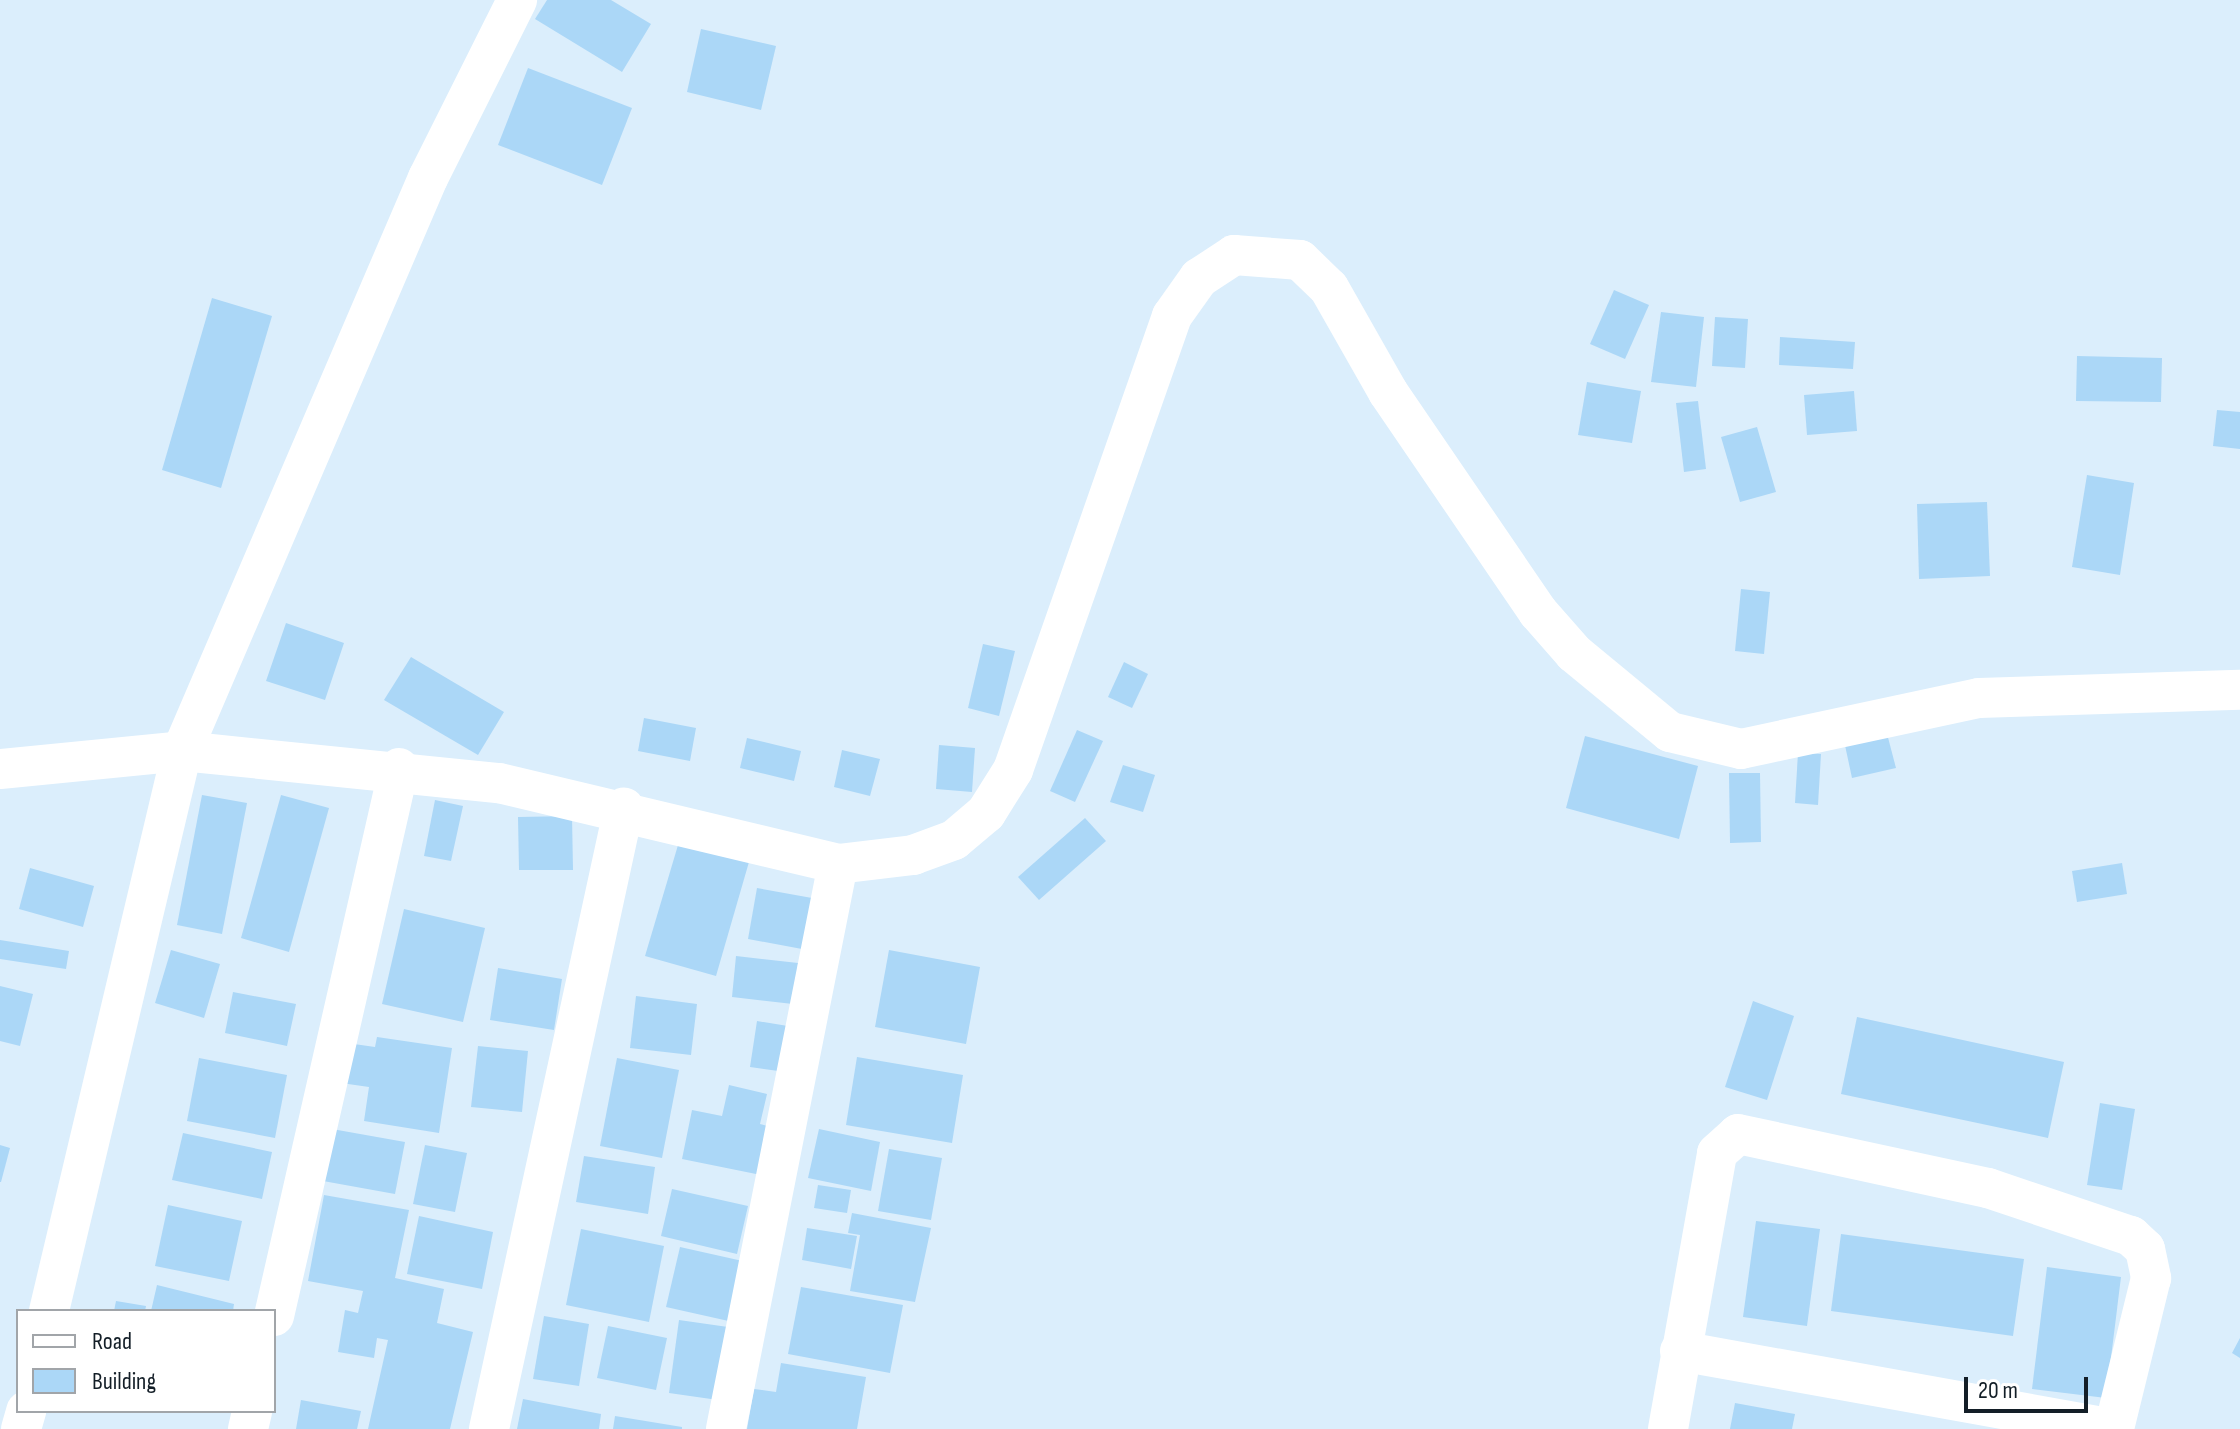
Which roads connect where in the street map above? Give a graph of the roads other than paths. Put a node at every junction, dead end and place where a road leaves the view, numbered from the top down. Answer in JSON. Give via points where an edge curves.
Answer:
{"nodes":[{"id":1,"x":517,"y":0,"type":"edge"},
{"id":2,"x":2240,"y":690,"type":"edge"},
{"id":3,"x":182,"y":751,"type":"junction"},
{"id":4,"x":399,"y":768,"type":"junction"},
{"id":5,"x":0,"y":769,"type":"edge"},
{"id":6,"x":624,"y":807,"type":"junction"},
{"id":7,"x":838,"y":864,"type":"junction"},
{"id":8,"x":49,"y":1309,"type":"edge"},
{"id":9,"x":276,"y":1309,"type":"edge"},
{"id":10,"x":1680,"y":1351,"type":"junction"},
{"id":11,"x":489,"y":1429,"type":"edge"},
{"id":12,"x":726,"y":1429,"type":"edge"},
{"id":13,"x":1668,"y":1429,"type":"edge"},
{"id":14,"x":2113,"y":1429,"type":"edge"}],
"edges":[{"from":1,"to":3,"type":"street","via":[[428,178]]},
{"from":2,"to":7,"type":"street","via":[[1979,698],[1754,748],[1703,745],[1670,732],[1574,653],[1538,612],[1388,392],[1329,288],[1300,260],[1234,255],[1199,278],[1172,316],[1018,756],[986,813],[954,840],[913,855]]},
{"from":3,"to":4,"type":"street"},
{"from":3,"to":5,"type":"street"},
{"from":3,"to":8,"type":"street"},
{"from":4,"to":6,"type":"street"},
{"from":4,"to":9,"type":"street"},
{"from":6,"to":7,"type":"street"},
{"from":6,"to":11,"type":"street"},
{"from":7,"to":12,"type":"street"},
{"from":10,"to":13,"type":"street"},
{"from":10,"to":14,"type":"street"},
{"from":10,"to":14,"type":"street","via":[[1717,1153],[1738,1134],[1761,1135],[1988,1188],[2131,1236],[2145,1249],[2151,1278]]}]}
